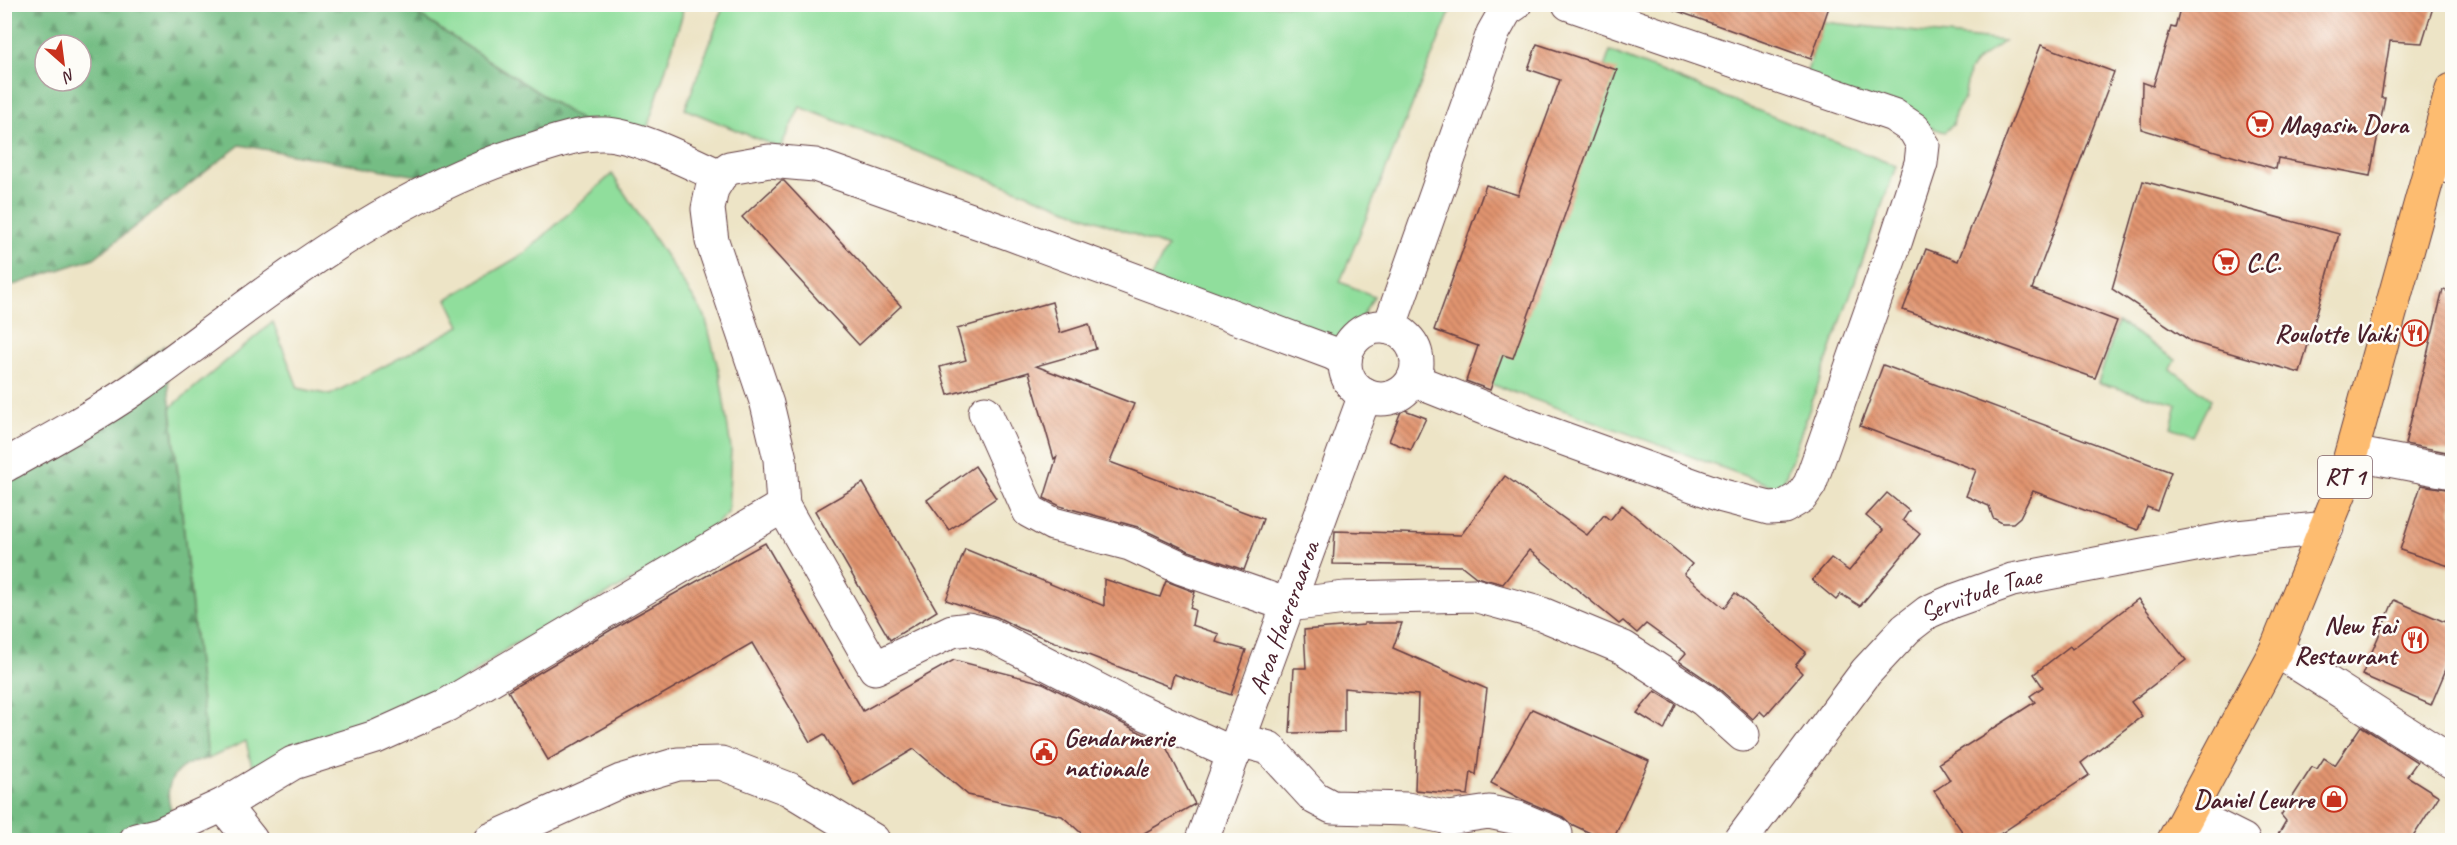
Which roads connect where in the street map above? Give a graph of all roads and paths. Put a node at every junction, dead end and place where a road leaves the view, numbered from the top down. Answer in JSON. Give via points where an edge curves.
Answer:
{"nodes":[{"id":1,"x":1515,"y":4,"type":"edge"},
{"id":2,"x":1569,"y":4,"type":"edge"},
{"id":3,"x":2452,"y":90,"type":"edge"},
{"id":4,"x":2442,"y":165,"type":"edge"},
{"id":5,"x":720,"y":176,"type":"junction"},
{"id":6,"x":1389,"y":328,"type":"junction"},
{"id":7,"x":1345,"y":360,"type":"junction"},
{"id":8,"x":1413,"y":380,"type":"junction"},
{"id":9,"x":1365,"y":395,"type":"junction"},
{"id":10,"x":986,"y":412,"type":"dead end"},
{"id":11,"x":2352,"y":453,"type":"junction"},
{"id":12,"x":4,"y":466,"type":"edge"},
{"id":13,"x":2452,"y":472,"type":"edge"},
{"id":14,"x":783,"y":506,"type":"junction"},
{"id":15,"x":2327,"y":528,"type":"junction"},
{"id":16,"x":1288,"y":605,"type":"junction"},
{"id":17,"x":2276,"y":650,"type":"junction"},
{"id":18,"x":1743,"y":735,"type":"dead end"},
{"id":19,"x":1236,"y":747,"type":"junction"},
{"id":20,"x":2452,"y":762,"type":"edge"},
{"id":21,"x":224,"y":806,"type":"junction"},
{"id":22,"x":2181,"y":827,"type":"edge"},
{"id":23,"x":1556,"y":834,"type":"dead end"},
{"id":24,"x":1744,"y":839,"type":"edge"},
{"id":25,"x":136,"y":840,"type":"edge"},
{"id":26,"x":251,"y":840,"type":"edge"},
{"id":27,"x":490,"y":840,"type":"edge"},
{"id":28,"x":873,"y":840,"type":"edge"},
{"id":29,"x":1202,"y":840,"type":"edge"},
{"id":30,"x":2242,"y":840,"type":"edge"}],
"edges":[{"from":1,"to":6,"type":"street","via":[[1506,10],[1492,33]]},
{"from":2,"to":8,"type":"street","via":[[1893,115],[1914,129],[1923,145],[1896,240],[1810,484],[1801,497],[1784,507],[1769,508],[1723,496]]},
{"from":3,"to":4,"type":"main road","number":"RT 1"},
{"from":4,"to":11,"type":"main road","number":"RT 1"},
{"from":5,"to":7,"type":"street","via":[[729,168],[769,161],[815,165],[1008,232]]},
{"from":5,"to":12,"type":"street","via":[[651,146],[608,134],[578,135],[503,158],[432,188],[353,232],[134,388]]},
{"from":5,"to":14,"type":"street","via":[[712,189],[708,209],[712,241],[766,404],[780,459]]},
{"from":6,"to":7,"type":"street","via":[[1361,333],[1352,341]]},
{"from":6,"to":8,"type":"street","via":[[1413,345],[1417,367]]},
{"from":7,"to":9,"type":"street","via":[[1353,387]]},
{"from":8,"to":9,"type":"street","via":[[1407,388],[1386,399],[1373,400]]},
{"from":9,"to":16,"type":"street","name":"Aroa Haereraaroa"},
{"from":10,"to":16,"type":"street","via":[[1029,510],[1053,524],[1130,544],[1182,568]]},
{"from":11,"to":13,"type":"street"},
{"from":11,"to":15,"type":"main road","number":"RT 1"},
{"from":14,"to":19,"type":"street","via":[[875,669],[952,631],[968,629],[989,634],[1135,709]]},
{"from":14,"to":21,"type":"street","via":[[447,705],[376,737],[293,764]]},
{"from":15,"to":17,"type":"main road","number":"RT 1"},
{"from":15,"to":24,"type":"street","name":"Servitude Taae","via":[[2237,537],[2012,580],[1928,612],[1906,629],[1866,672]]},
{"from":16,"to":18,"type":"street","via":[[1346,598],[1474,596],[1542,614],[1624,648],[1704,700]]},
{"from":16,"to":19,"type":"street","name":"Aroa Haereraaroa"},
{"from":17,"to":20,"type":"street"},
{"from":17,"to":22,"type":"main road","number":"RT 1"},
{"from":19,"to":23,"type":"street","via":[[1269,748],[1315,798],[1332,807],[1407,809],[1449,818],[1489,812],[1518,818]]},
{"from":19,"to":29,"type":"street","name":"Aroa Haereraaroa"},
{"from":21,"to":25,"type":"street","via":[[160,834]]},
{"from":21,"to":26,"type":"street"},
{"from":22,"to":30,"type":"street"},
{"from":27,"to":28,"type":"street","via":[[621,781],[678,764],[721,763],[789,789]]}]}
